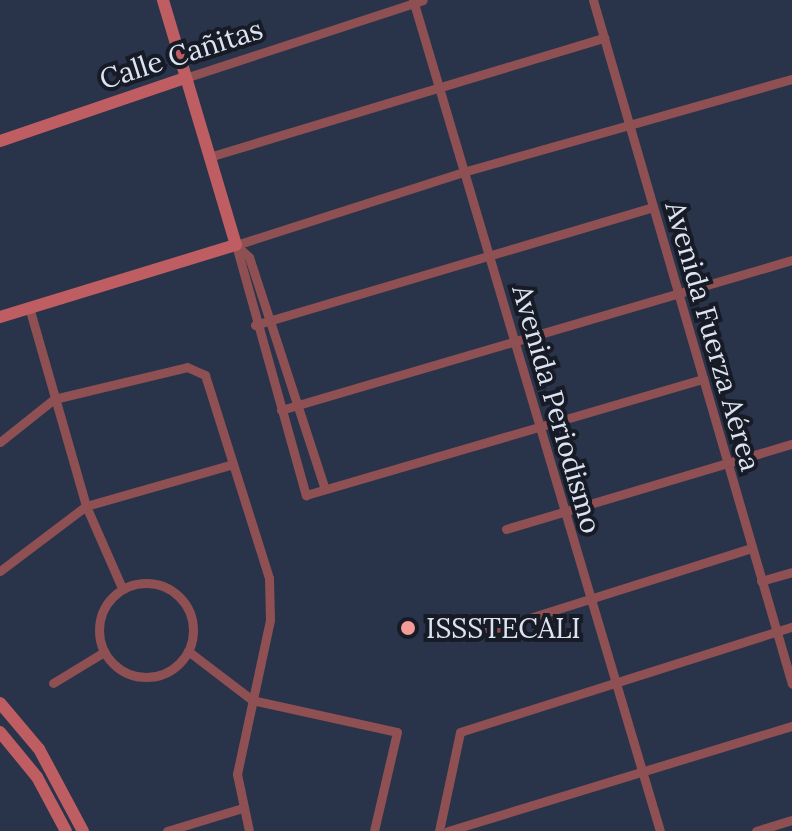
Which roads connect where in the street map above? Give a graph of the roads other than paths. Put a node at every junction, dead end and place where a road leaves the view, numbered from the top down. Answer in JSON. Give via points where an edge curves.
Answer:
{"nodes":[{"id":1,"x":163,"y":0,"type":"edge"},
{"id":2,"x":593,"y":0,"type":"edge"},
{"id":3,"x":417,"y":1,"type":"edge"},
{"id":4,"x":604,"y":38,"type":"junction"},
{"id":5,"x":185,"y":78,"type":"junction"},
{"id":6,"x":792,"y":79,"type":"edge"},
{"id":7,"x":440,"y":84,"type":"junction"},
{"id":8,"x":629,"y":127,"type":"junction"},
{"id":9,"x":0,"y":141,"type":"edge"},
{"id":10,"x":209,"y":157,"type":"junction"},
{"id":11,"x":463,"y":172,"type":"junction"},
{"id":12,"x":653,"y":207,"type":"junction"},
{"id":13,"x":236,"y":245,"type":"junction"},
{"id":14,"x":490,"y":257,"type":"junction"},
{"id":15,"x":792,"y":260,"type":"edge"},
{"id":16,"x":678,"y":294,"type":"junction"},
{"id":17,"x":29,"y":307,"type":"junction"},
{"id":18,"x":0,"y":317,"type":"edge"},
{"id":19,"x":270,"y":321,"type":"junction"},
{"id":20,"x":255,"y":325,"type":"junction"},
{"id":21,"x":515,"y":339,"type":"junction"},
{"id":22,"x":703,"y":379,"type":"junction"},
{"id":23,"x":54,"y":399,"type":"junction"},
{"id":24,"x":297,"y":405,"type":"junction"},
{"id":25,"x":281,"y":410,"type":"junction"},
{"id":26,"x":540,"y":424,"type":"junction"},
{"id":27,"x":0,"y":442,"type":"edge"},
{"id":28,"x":792,"y":444,"type":"edge"},
{"id":29,"x":230,"y":465,"type":"junction"},
{"id":30,"x":727,"y":465,"type":"junction"},
{"id":31,"x":325,"y":489,"type":"junction"},
{"id":32,"x":86,"y":506,"type":"junction"},
{"id":33,"x":565,"y":513,"type":"junction"},
{"id":34,"x":506,"y":529,"type":"dead end"},
{"id":35,"x":751,"y":548,"type":"junction"},
{"id":36,"x":0,"y":571,"type":"edge"},
{"id":37,"x":792,"y":572,"type":"edge"},
{"id":38,"x":761,"y":581,"type":"junction"},
{"id":39,"x":122,"y":588,"type":"junction"},
{"id":40,"x":589,"y":597,"type":"junction"},
{"id":41,"x":792,"y":627,"type":"edge"},
{"id":42,"x":777,"y":631,"type":"junction"},
{"id":43,"x":485,"y":632,"type":"dead end"},
{"id":44,"x":188,"y":651,"type":"junction"},
{"id":45,"x":104,"y":652,"type":"junction"},
{"id":46,"x":53,"y":683,"type":"dead end"},
{"id":47,"x":792,"y":684,"type":"edge"},
{"id":48,"x":616,"y":686,"type":"junction"},
{"id":49,"x":252,"y":700,"type":"junction"},
{"id":50,"x":0,"y":703,"type":"edge"},
{"id":51,"x":792,"y":726,"type":"edge"},
{"id":52,"x":0,"y":732,"type":"edge"},
{"id":53,"x":642,"y":771,"type":"junction"},
{"id":54,"x":242,"y":808,"type":"junction"},
{"id":55,"x":792,"y":820,"type":"edge"},
{"id":56,"x":66,"y":831,"type":"edge"},
{"id":57,"x":83,"y":831,"type":"edge"},
{"id":58,"x":167,"y":831,"type":"edge"},
{"id":59,"x":249,"y":831,"type":"edge"},
{"id":60,"x":374,"y":831,"type":"edge"},
{"id":61,"x":439,"y":831,"type":"edge"},
{"id":62,"x":448,"y":831,"type":"edge"},
{"id":63,"x":660,"y":831,"type":"edge"},
{"id":64,"x":756,"y":831,"type":"edge"}],
"edges":[{"from":1,"to":5,"type":"street"},
{"from":2,"to":4,"type":"street","name":"Avenida Fuerza Aérea"},
{"from":3,"to":5,"type":"street","name":"Calle Cañitas"},
{"from":3,"to":7,"type":"street","name":"Avenida Periodismo"},
{"from":4,"to":7,"type":"street"},
{"from":4,"to":8,"type":"street","name":"Avenida Fuerza Aérea"},
{"from":5,"to":9,"type":"street","name":"Calle Cañitas"},
{"from":5,"to":10,"type":"street"},
{"from":6,"to":8,"type":"street"},
{"from":7,"to":10,"type":"street"},
{"from":7,"to":11,"type":"street","name":"Avenida Periodismo"},
{"from":8,"to":11,"type":"street"},
{"from":8,"to":12,"type":"street","name":"Avenida Fuerza Aérea"},
{"from":10,"to":13,"type":"street"},
{"from":11,"to":13,"type":"street"},
{"from":11,"to":14,"type":"street","name":"Avenida Periodismo"},
{"from":12,"to":14,"type":"street"},
{"from":12,"to":16,"type":"street","name":"Avenida Fuerza Aérea"},
{"from":13,"to":17,"type":"street"},
{"from":13,"to":19,"type":"street","via":[[249,257]]},
{"from":13,"to":20,"type":"street"},
{"from":14,"to":19,"type":"street"},
{"from":14,"to":21,"type":"street","name":"Avenida Periodismo"},
{"from":15,"to":16,"type":"street"},
{"from":16,"to":21,"type":"street"},
{"from":16,"to":22,"type":"street","name":"Avenida Fuerza Aérea"},
{"from":17,"to":18,"type":"street"},
{"from":17,"to":23,"type":"street"},
{"from":19,"to":20,"type":"street"},
{"from":19,"to":24,"type":"street"},
{"from":20,"to":25,"type":"street"},
{"from":21,"to":24,"type":"street"},
{"from":21,"to":26,"type":"street","name":"Avenida Periodismo"},
{"from":22,"to":26,"type":"street"},
{"from":22,"to":30,"type":"street","name":"Avenida Fuerza Aérea"},
{"from":23,"to":27,"type":"street"},
{"from":23,"to":29,"type":"street","via":[[198,368],[205,375]]},
{"from":23,"to":32,"type":"street"},
{"from":24,"to":25,"type":"street"},
{"from":24,"to":31,"type":"street"},
{"from":25,"to":31,"type":"street","via":[[306,495]]},
{"from":26,"to":31,"type":"street"},
{"from":26,"to":33,"type":"street","name":"Avenida Periodismo"},
{"from":28,"to":30,"type":"street"},
{"from":29,"to":32,"type":"street"},
{"from":29,"to":49,"type":"street","via":[[269,578],[270,620]]},
{"from":30,"to":33,"type":"street"},
{"from":30,"to":35,"type":"street","name":"Avenida Fuerza Aérea"},
{"from":32,"to":36,"type":"street"},
{"from":32,"to":39,"type":"street"},
{"from":33,"to":34,"type":"street"},
{"from":33,"to":40,"type":"street","name":"Avenida Periodismo"},
{"from":35,"to":38,"type":"street","name":"Avenida Fuerza Aérea"},
{"from":35,"to":40,"type":"street"},
{"from":37,"to":38,"type":"street"},
{"from":38,"to":42,"type":"street","name":"Avenida Fuerza Aérea"},
{"from":39,"to":44,"type":"street","via":[[152,582],[179,595],[193,621]]},
{"from":39,"to":45,"type":"street","via":[[102,610],[99,638]]},
{"from":40,"to":43,"type":"street"},
{"from":40,"to":48,"type":"street","name":"Avenida Periodismo"},
{"from":41,"to":42,"type":"street"},
{"from":42,"to":47,"type":"street","name":"Avenida Fuerza Aérea"},
{"from":42,"to":48,"type":"street"},
{"from":44,"to":45,"type":"street","via":[[167,672],[139,677],[112,664]]},
{"from":44,"to":49,"type":"street"},
{"from":45,"to":46,"type":"street"},
{"from":48,"to":53,"type":"street","name":"Avenida Periodismo"},
{"from":48,"to":61,"type":"street","via":[[460,732]]},
{"from":49,"to":54,"type":"street","via":[[237,774]]},
{"from":49,"to":60,"type":"street","via":[[397,732]]},
{"from":50,"to":57,"type":"street","via":[[39,749]]},
{"from":51,"to":53,"type":"street"},
{"from":52,"to":56,"type":"street","via":[[37,777]]},
{"from":53,"to":62,"type":"street"},
{"from":53,"to":63,"type":"street","name":"Avenida Periodismo"},
{"from":54,"to":58,"type":"street"},
{"from":54,"to":59,"type":"street"},
{"from":55,"to":64,"type":"street"}]}
